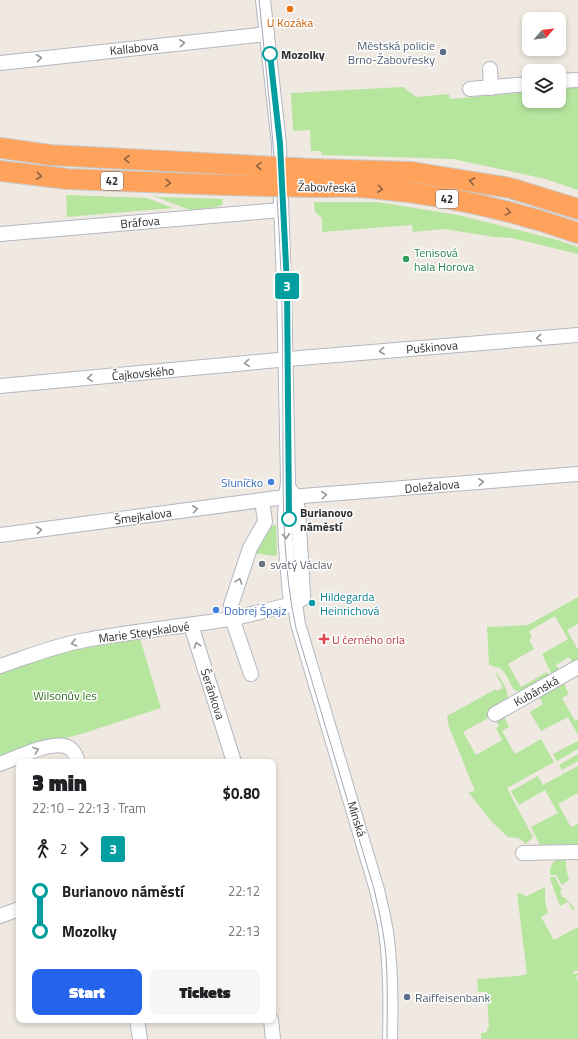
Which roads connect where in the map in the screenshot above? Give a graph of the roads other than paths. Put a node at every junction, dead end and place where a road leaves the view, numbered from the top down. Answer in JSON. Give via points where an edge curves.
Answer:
{"nodes":[{"id":1,"x":263,"y":0,"type":"edge"},
{"id":2,"x":267,"y":34,"type":"junction"},
{"id":3,"x":0,"y":63,"type":"edge"},
{"id":4,"x":490,"y":69,"type":"dead end"},
{"id":5,"x":578,"y":80,"type":"edge"},
{"id":6,"x":566,"y":81,"type":"edge"},
{"id":7,"x":522,"y":85,"type":"edge"},
{"id":8,"x":491,"y":88,"type":"junction"},
{"id":9,"x":470,"y":89,"type":"dead end"},
{"id":10,"x":0,"y":148,"type":"edge"},
{"id":11,"x":0,"y":171,"type":"edge"},
{"id":12,"x":313,"y":178,"type":"junction"},
{"id":13,"x":578,"y":209,"type":"edge"},
{"id":14,"x":281,"y":210,"type":"junction"},
{"id":15,"x":578,"y":233,"type":"edge"},
{"id":16,"x":0,"y":234,"type":"edge"},
{"id":17,"x":578,"y":335,"type":"edge"},
{"id":18,"x":286,"y":360,"type":"junction"},
{"id":19,"x":0,"y":386,"type":"edge"},
{"id":20,"x":578,"y":474,"type":"edge"},
{"id":21,"x":290,"y":498,"type":"junction"},
{"id":22,"x":262,"y":500,"type":"junction"},
{"id":23,"x":0,"y":535,"type":"edge"},
{"id":24,"x":295,"y":604,"type":"junction"},
{"id":25,"x":232,"y":618,"type":"junction"},
{"id":26,"x":191,"y":625,"type":"junction"},
{"id":27,"x":0,"y":666,"type":"edge"},
{"id":28,"x":578,"y":667,"type":"edge"},
{"id":29,"x":250,"y":674,"type":"dead end"},
{"id":30,"x":495,"y":714,"type":"dead end"},
{"id":31,"x":77,"y":758,"type":"edge"},
{"id":32,"x":233,"y":759,"type":"edge"},
{"id":33,"x":0,"y":764,"type":"edge"},
{"id":34,"x":578,"y":852,"type":"edge"},
{"id":35,"x":523,"y":853,"type":"dead end"},
{"id":36,"x":16,"y":910,"type":"edge"},
{"id":37,"x":0,"y":916,"type":"edge"},
{"id":38,"x":137,"y":1023,"type":"edge"},
{"id":39,"x":271,"y":1023,"type":"edge"},
{"id":40,"x":140,"y":1039,"type":"edge"},
{"id":41,"x":273,"y":1039,"type":"edge"},
{"id":42,"x":390,"y":1039,"type":"edge"}],
"edges":[{"from":1,"to":2,"type":"street"},
{"from":3,"to":2,"type":"street","name":"Kallabova","one_way":true},
{"from":2,"to":14,"type":"street","via":[[279,144]]},
{"from":4,"to":8,"type":"street"},
{"from":5,"to":6,"type":"street"},
{"from":7,"to":8,"type":"street"},
{"from":8,"to":9,"type":"street"},
{"from":12,"to":10,"type":"highway","name":"Žabovřeská","number":"42","one_way":true,"bridge":true,"via":[[222,164],[50,155]]},
{"from":11,"to":12,"type":"highway","name":"Žabovřeská","number":"42","one_way":true,"bridge":true,"via":[[68,179],[224,185]]},
{"from":13,"to":12,"type":"highway","name":"Žabovřeská","number":"42","one_way":true,"via":[[510,188],[412,172]]},
{"from":12,"to":15,"type":"highway","name":"Žabovřeská","number":"42","one_way":true,"via":[[441,198],[520,215]]},
{"from":14,"to":16,"type":"street","name":"Bráfova"},
{"from":14,"to":18,"type":"street"},
{"from":17,"to":18,"type":"street","name":"Puškinova","one_way":true},
{"from":18,"to":19,"type":"street","name":"Čajkovského","one_way":true},
{"from":18,"to":21,"type":"street"},
{"from":21,"to":20,"type":"street","name":"Doležalova","one_way":true},
{"from":21,"to":22,"type":"street","name":"Šmejkalova"},
{"from":21,"to":24,"type":"street","via":[[284,518],[290,595]]},
{"from":23,"to":22,"type":"street","name":"Šmejkalova","one_way":true},
{"from":25,"to":22,"type":"street","one_way":true,"via":[[232,605],[250,548],[265,522]]},
{"from":24,"to":25,"type":"street"},
{"from":24,"to":42,"type":"street","name":"Minská","via":[[298,624],[377,890],[389,962]]},
{"from":25,"to":26,"type":"street","name":"Marie Steyskalové"},
{"from":25,"to":29,"type":"street"},
{"from":26,"to":27,"type":"street","name":"Marie Steyskalové","one_way":true,"via":[[82,641],[55,647]]},
{"from":32,"to":26,"type":"street","name":"Šeránkova","one_way":true},
{"from":28,"to":30,"type":"street","name":"Kubánská"},
{"from":33,"to":31,"type":"street","one_way":true,"via":[[41,748],[59,745],[66,746]]},
{"from":34,"to":35,"type":"street"},
{"from":36,"to":37,"type":"street"},
{"from":38,"to":40,"type":"street"},
{"from":39,"to":41,"type":"street"}]}
